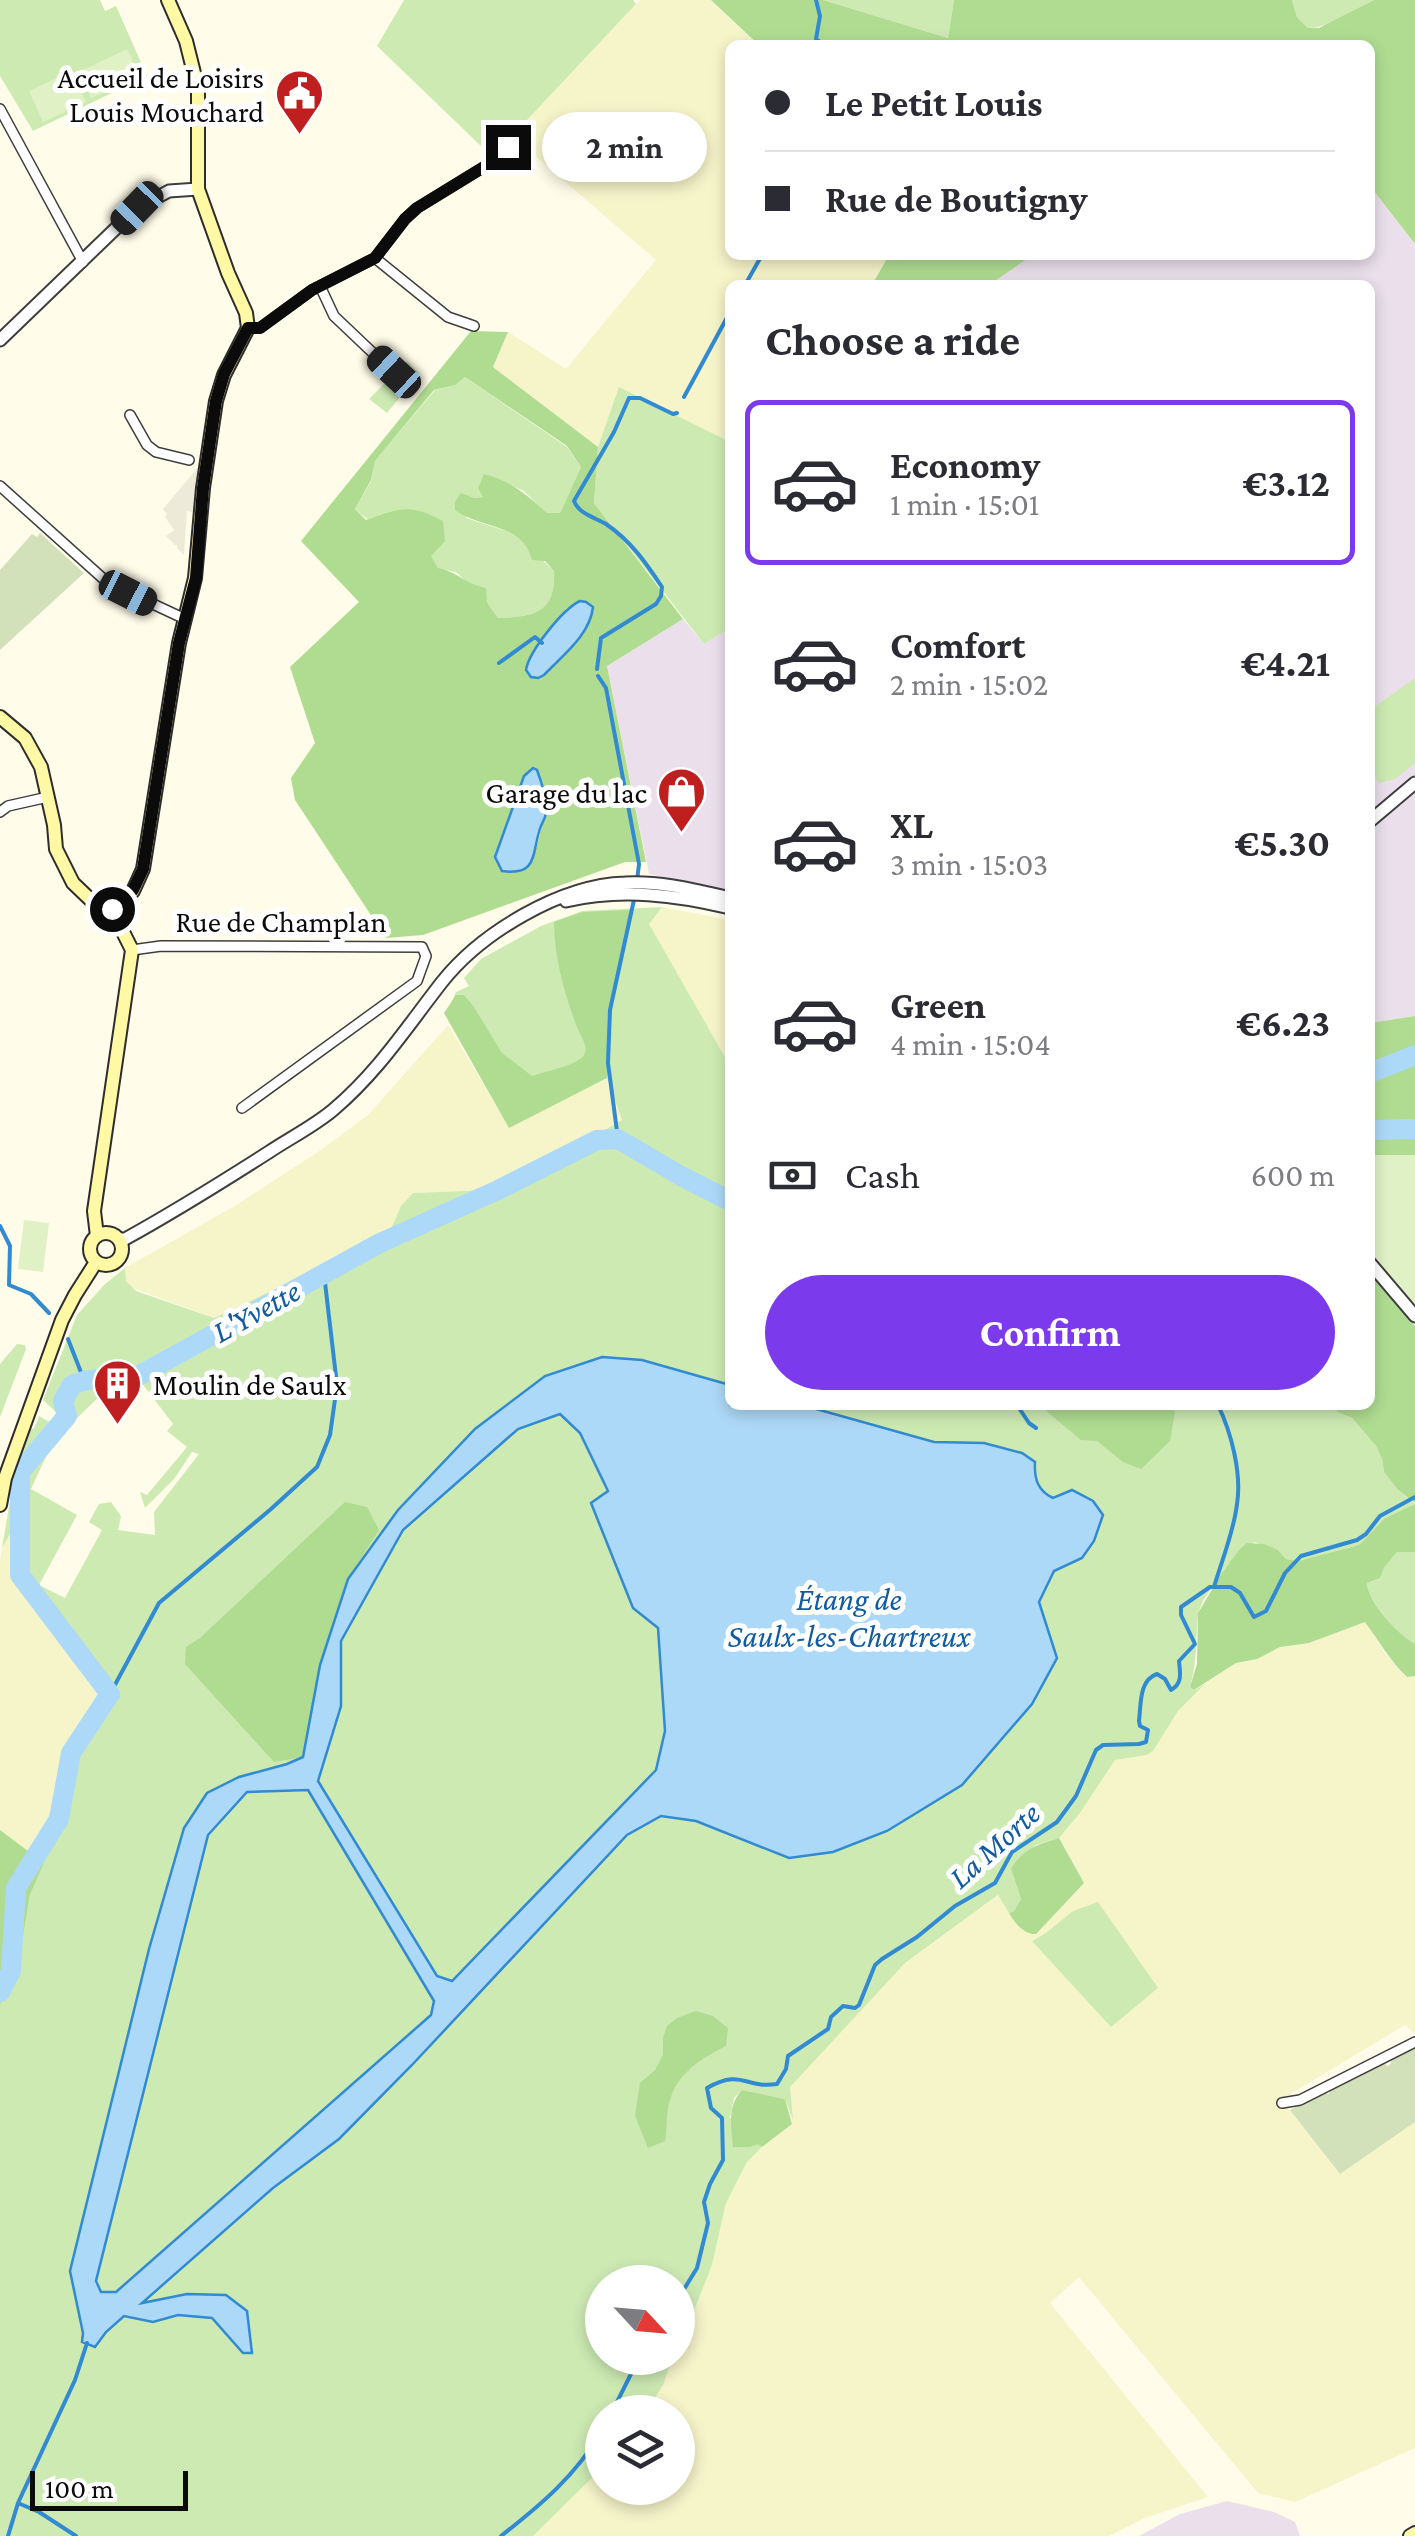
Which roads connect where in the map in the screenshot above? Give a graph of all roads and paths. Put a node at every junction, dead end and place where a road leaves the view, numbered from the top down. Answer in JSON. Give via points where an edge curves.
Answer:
{"nodes":[{"id":1,"x":168,"y":0,"type":"edge"},
{"id":2,"x":0,"y":108,"type":"edge"},
{"id":3,"x":523,"y":132,"type":"dead end"},
{"id":4,"x":198,"y":188,"type":"junction"},
{"id":5,"x":375,"y":258,"type":"junction"},
{"id":6,"x":83,"y":262,"type":"junction"},
{"id":7,"x":320,"y":286,"type":"junction"},
{"id":8,"x":474,"y":326,"type":"dead end"},
{"id":9,"x":248,"y":328,"type":"junction"},
{"id":10,"x":0,"y":340,"type":"edge"},
{"id":11,"x":394,"y":372,"type":"dead end"},
{"id":12,"x":130,"y":416,"type":"dead end"},
{"id":13,"x":189,"y":460,"type":"dead end"},
{"id":14,"x":0,"y":486,"type":"edge"},
{"id":15,"x":185,"y":618,"type":"junction"},
{"id":16,"x":0,"y":716,"type":"edge"},
{"id":17,"x":1415,"y":783,"type":"edge"},
{"id":18,"x":48,"y":797,"type":"junction"},
{"id":19,"x":0,"y":812,"type":"edge"},
{"id":20,"x":1375,"y":817,"type":"edge"},
{"id":21,"x":637,"y":889,"type":"junction"},
{"id":22,"x":725,"y":897,"type":"edge"},
{"id":23,"x":725,"y":907,"type":"edge"},
{"id":24,"x":107,"y":914,"type":"junction"},
{"id":25,"x":132,"y":950,"type":"junction"},
{"id":26,"x":242,"y":1108,"type":"dead end"},
{"id":27,"x":98,"y":1236,"type":"junction"},
{"id":28,"x":119,"y":1239,"type":"junction"},
{"id":29,"x":96,"y":1262,"type":"junction"},
{"id":30,"x":1375,"y":1269,"type":"edge"},
{"id":31,"x":1415,"y":1316,"type":"edge"},
{"id":32,"x":2,"y":1476,"type":"edge"},
{"id":33,"x":0,"y":1505,"type":"edge"},
{"id":34,"x":1415,"y":2042,"type":"edge"},
{"id":35,"x":1282,"y":2103,"type":"dead end"}],
"edges":[{"from":1,"to":4,"type":"main road","via":[[198,89]]},
{"from":2,"to":6,"type":"street"},
{"from":3,"to":5,"type":"street","via":[[492,162],[417,208]]},
{"from":4,"to":6,"type":"street","via":[[145,202]]},
{"from":4,"to":9,"type":"main road"},
{"from":5,"to":7,"type":"street"},
{"from":5,"to":8,"type":"street","via":[[448,317]]},
{"from":6,"to":10,"type":"street"},
{"from":7,"to":9,"type":"street","via":[[260,328]]},
{"from":7,"to":11,"type":"street","via":[[334,316]]},
{"from":9,"to":15,"type":"main road","via":[[219,388],[202,477],[196,578]]},
{"from":12,"to":13,"type":"street","via":[[156,452]]},
{"from":14,"to":15,"type":"street","via":[[108,582]]},
{"from":15,"to":24,"type":"main road","via":[[143,869],[133,890]]},
{"from":16,"to":18,"type":"main road","via":[[25,738]]},
{"from":17,"to":20,"type":"street"},
{"from":18,"to":19,"type":"street"},
{"from":18,"to":24,"type":"main road","via":[[56,849],[72,883]]},
{"from":21,"to":22,"type":"street","via":[[672,885]]},
{"from":21,"to":23,"type":"street"},
{"from":21,"to":28,"type":"street","via":[[570,900],[501,927],[464,957],[393,1049],[330,1112]]},
{"from":24,"to":25,"type":"main road"},
{"from":25,"to":26,"type":"street","name":"Rue de Champlan","via":[[422,948],[426,956],[416,981]]},
{"from":25,"to":27,"type":"main road","via":[[94,1211]]},
{"from":27,"to":28,"type":"main road"},
{"from":27,"to":29,"type":"main road","via":[[90,1248]]},
{"from":28,"to":29,"type":"main road","via":[[119,1259]]},
{"from":29,"to":32,"type":"main road","via":[[62,1320]]},
{"from":30,"to":31,"type":"street"},
{"from":32,"to":33,"type":"main road"},
{"from":34,"to":35,"type":"street"}]}
